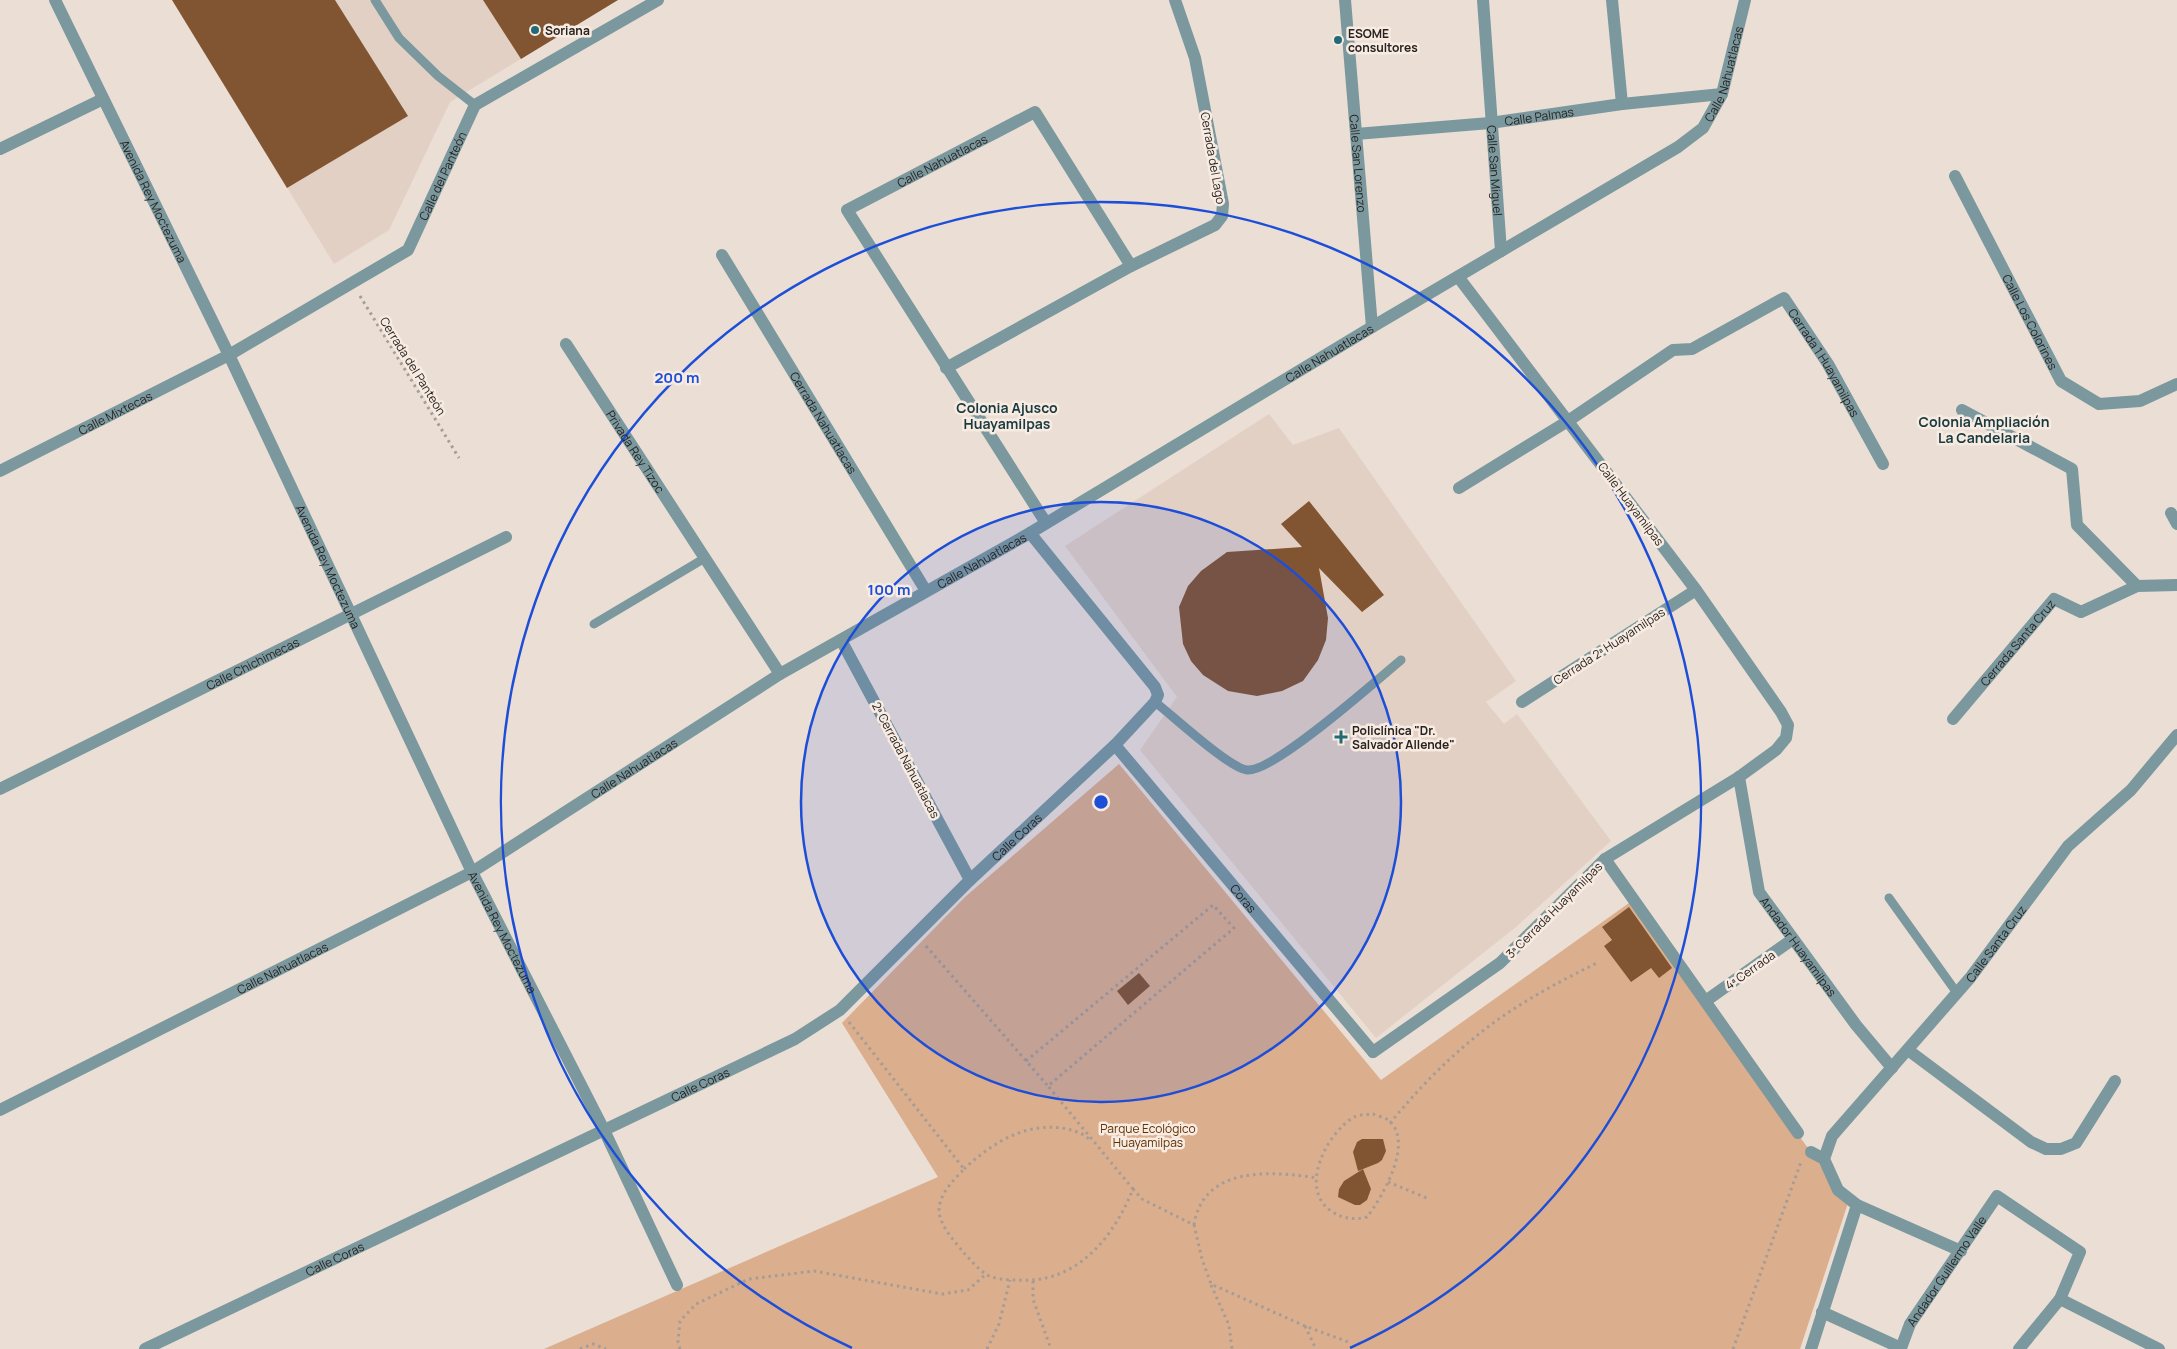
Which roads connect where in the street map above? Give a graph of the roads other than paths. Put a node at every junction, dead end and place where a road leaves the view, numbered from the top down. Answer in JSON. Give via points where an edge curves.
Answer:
{"nodes":[{"id":1,"x":55,"y":0,"type":"edge"},
{"id":2,"x":375,"y":0,"type":"edge"},
{"id":3,"x":658,"y":0,"type":"edge"},
{"id":4,"x":1175,"y":0,"type":"edge"},
{"id":5,"x":1345,"y":0,"type":"edge"},
{"id":6,"x":1483,"y":0,"type":"edge"},
{"id":7,"x":1612,"y":0,"type":"edge"},
{"id":8,"x":1745,"y":0,"type":"edge"},
{"id":9,"x":1722,"y":94,"type":"junction"},
{"id":10,"x":103,"y":99,"type":"junction"},
{"id":11,"x":1622,"y":104,"type":"junction"},
{"id":12,"x":475,"y":105,"type":"junction"},
{"id":13,"x":1490,"y":123,"type":"junction"},
{"id":14,"x":1356,"y":134,"type":"junction"},
{"id":15,"x":0,"y":149,"type":"edge"},
{"id":16,"x":1955,"y":176,"type":"dead end"},
{"id":17,"x":1501,"y":251,"type":"junction"},
{"id":18,"x":722,"y":255,"type":"dead end"},
{"id":19,"x":1132,"y":266,"type":"junction"},
{"id":20,"x":1459,"y":278,"type":"junction"},
{"id":21,"x":1372,"y":327,"type":"junction"},
{"id":22,"x":566,"y":344,"type":"dead end"},
{"id":23,"x":229,"y":355,"type":"junction"},
{"id":24,"x":946,"y":368,"type":"junction"},
{"id":25,"x":2177,"y":384,"type":"edge"},
{"id":26,"x":1962,"y":410,"type":"dead end"},
{"id":27,"x":1568,"y":421,"type":"junction"},
{"id":28,"x":1883,"y":464,"type":"dead end"},
{"id":29,"x":0,"y":470,"type":"edge"},
{"id":30,"x":1459,"y":488,"type":"dead end"},
{"id":31,"x":1046,"y":523,"type":"junction"},
{"id":32,"x":1030,"y":533,"type":"junction"},
{"id":33,"x":506,"y":537,"type":"dead end"},
{"id":34,"x":705,"y":558,"type":"junction"},
{"id":35,"x":2177,"y":585,"type":"edge"},
{"id":36,"x":2137,"y":586,"type":"junction"},
{"id":37,"x":1696,"y":590,"type":"junction"},
{"id":38,"x":926,"y":592,"type":"junction"},
{"id":39,"x":352,"y":614,"type":"junction"},
{"id":40,"x":594,"y":624,"type":"dead end"},
{"id":41,"x":841,"y":640,"type":"junction"},
{"id":42,"x":1401,"y":660,"type":"dead end"},
{"id":43,"x":780,"y":674,"type":"junction"},
{"id":44,"x":1155,"y":702,"type":"junction"},
{"id":45,"x":1522,"y":702,"type":"dead end"},
{"id":46,"x":1953,"y":719,"type":"dead end"},
{"id":47,"x":2177,"y":736,"type":"edge"},
{"id":48,"x":1786,"y":738,"type":"joint"},
{"id":49,"x":1115,"y":745,"type":"junction"},
{"id":50,"x":1739,"y":777,"type":"junction"},
{"id":51,"x":0,"y":790,"type":"edge"},
{"id":52,"x":1605,"y":859,"type":"junction"},
{"id":53,"x":472,"y":872,"type":"junction"},
{"id":54,"x":970,"y":880,"type":"junction"},
{"id":55,"x":1889,"y":898,"type":"dead end"},
{"id":56,"x":1793,"y":939,"type":"junction"},
{"id":57,"x":1957,"y":993,"type":"junction"},
{"id":58,"x":1707,"y":1000,"type":"junction"},
{"id":59,"x":1908,"y":1050,"type":"junction"},
{"id":60,"x":1373,"y":1052,"type":"joint"},
{"id":61,"x":1892,"y":1068,"type":"junction"},
{"id":62,"x":2115,"y":1080,"type":"dead end"},
{"id":63,"x":0,"y":1110,"type":"edge"},
{"id":64,"x":604,"y":1130,"type":"junction"},
{"id":65,"x":1798,"y":1132,"type":"dead end"},
{"id":66,"x":1811,"y":1152,"type":"road end"},
{"id":67,"x":1824,"y":1159,"type":"junction"},
{"id":68,"x":1857,"y":1205,"type":"junction"},
{"id":69,"x":1961,"y":1251,"type":"junction"},
{"id":70,"x":677,"y":1285,"type":"dead end"},
{"id":71,"x":2060,"y":1299,"type":"junction"},
{"id":72,"x":1822,"y":1312,"type":"junction"},
{"id":73,"x":1901,"y":1348,"type":"edge"},
{"id":74,"x":145,"y":1349,"type":"edge"},
{"id":75,"x":1811,"y":1349,"type":"edge"},
{"id":76,"x":2019,"y":1349,"type":"edge"},
{"id":77,"x":2159,"y":1349,"type":"edge"}],
"edges":[{"from":1,"to":10,"type":"street","name":"Avenida Rey Moctezuma"},
{"from":2,"to":12,"type":"lane","via":[[399,38],[438,76]]},
{"from":3,"to":12,"type":"street"},
{"from":4,"to":19,"type":"street","name":"Cerrada del Lago","via":[[1195,58],[1223,204],[1222,216],[1215,225]]},
{"from":5,"to":14,"type":"street","name":"Calle San Lorenzo"},
{"from":6,"to":13,"type":"street","name":"Calle San Miguel"},
{"from":7,"to":11,"type":"street"},
{"from":8,"to":9,"type":"street","name":"Calle Nahuatlacas"},
{"from":9,"to":11,"type":"street","name":"Calle Palmas"},
{"from":9,"to":17,"type":"street","name":"Calle Nahuatlacas","via":[[1703,128],[1678,148]]},
{"from":10,"to":15,"type":"street"},
{"from":10,"to":23,"type":"street","name":"Avenida Rey Moctezuma"},
{"from":11,"to":13,"type":"street","name":"Calle Palmas"},
{"from":12,"to":23,"type":"street","name":"Calle del Panteón","via":[[408,250]]},
{"from":13,"to":14,"type":"street","name":"Calle Palmas"},
{"from":13,"to":17,"type":"street","name":"Calle San Miguel"},
{"from":14,"to":21,"type":"street","name":"Calle San Lorenzo"},
{"from":16,"to":25,"type":"street","name":"Calle Los Colorines","via":[[2061,381],[2099,404],[2140,401]]},
{"from":17,"to":20,"type":"street","name":"Calle Nahuatlacas"},
{"from":18,"to":38,"type":"street","name":"Cerrada Nahuatlacas"},
{"from":19,"to":24,"type":"street","name":"Cerrada del Lago"},
{"from":19,"to":24,"type":"street","name":"Calle Nahuatlacas","via":[[1035,112],[847,210]]},
{"from":20,"to":21,"type":"street","name":"Calle Nahuatlacas"},
{"from":20,"to":27,"type":"street","name":"Calle Huayamilpas"},
{"from":21,"to":31,"type":"street","name":"Calle Nahuatlacas"},
{"from":22,"to":34,"type":"street","name":"Privada Rey Tizoc"},
{"from":23,"to":29,"type":"street","name":"Calle Mixtecas"},
{"from":23,"to":39,"type":"street","name":"Avenida Rey Moctezuma"},
{"from":24,"to":31,"type":"street"},
{"from":26,"to":36,"type":"street","via":[[2072,469],[2077,525]]},
{"from":27,"to":28,"type":"street","name":"Cerrada 1 Huayamilpas","via":[[1673,350],[1692,349],[1784,298],[1828,364]]},
{"from":27,"to":30,"type":"street"},
{"from":27,"to":37,"type":"street","name":"Calle Huayamilpas"},
{"from":31,"to":32,"type":"street","name":"Calle Nahuatlacas"},
{"from":32,"to":38,"type":"street","name":"Calle Nahuatlacas"},
{"from":32,"to":44,"type":"street","via":[[1154,687],[1158,695]]},
{"from":33,"to":39,"type":"street","name":"Calle Chichimecas"},
{"from":34,"to":40,"type":"lane"},
{"from":34,"to":43,"type":"street","name":"Privada Rey Tizoc"},
{"from":35,"to":36,"type":"street","name":"Cerrada Santa Cruz"},
{"from":36,"to":46,"type":"street","name":"Cerrada Santa Cruz","via":[[2081,612],[2054,599]]},
{"from":37,"to":45,"type":"street","name":"Cerrada 2ª Huayamilpas"},
{"from":37,"to":48,"type":"street","name":"Calle Huayamilpas","via":[[1781,712],[1788,725]]},
{"from":38,"to":41,"type":"street","name":"Calle Nahuatlacas"},
{"from":39,"to":51,"type":"street","name":"Calle Chichimecas"},
{"from":39,"to":53,"type":"street","name":"Avenida Rey Moctezuma"},
{"from":41,"to":43,"type":"street","name":"Calle Nahuatlacas"},
{"from":41,"to":54,"type":"street","name":"2ª Cerrada Nahuatlacas"},
{"from":42,"to":44,"type":"lane","via":[[1328,722],[1262,768],[1247,770],[1231,764]]},
{"from":43,"to":53,"type":"street","name":"Calle Nahuatlacas"},
{"from":44,"to":49,"type":"street","name":"Calle Coras"},
{"from":47,"to":57,"type":"street","name":"Calle Santa Cruz","via":[[2131,790],[2068,846]]},
{"from":48,"to":50,"type":"street","name":"3ª Cerrada Huayamilpas","via":[[1776,750]]},
{"from":49,"to":54,"type":"street","name":"Calle Coras"},
{"from":49,"to":60,"type":"street","name":"Coras"},
{"from":50,"to":52,"type":"street","name":"3ª Cerrada Huayamilpas"},
{"from":50,"to":56,"type":"street","name":"Andador Huayamilpas","via":[[1759,892]]},
{"from":52,"to":58,"type":"street"},
{"from":52,"to":60,"type":"street","name":"3ª Cerrada Huayamilpas","via":[[1500,963]]},
{"from":53,"to":63,"type":"street","name":"Calle Nahuatlacas"},
{"from":53,"to":64,"type":"street","name":"Avenida Rey Moctezuma"},
{"from":54,"to":64,"type":"street","name":"Calle Coras","via":[[840,1010],[795,1039]]},
{"from":55,"to":57,"type":"lane"},
{"from":56,"to":58,"type":"street","name":"4ª Cerrada"},
{"from":56,"to":61,"type":"street","name":"Andador Huayamilpas"},
{"from":57,"to":59,"type":"street","name":"Calle Santa Cruz"},
{"from":58,"to":65,"type":"street"},
{"from":59,"to":61,"type":"street","name":"Calle Santa Cruz"},
{"from":59,"to":62,"type":"street","via":[[2031,1142],[2046,1149],[2062,1149],[2076,1143]]},
{"from":61,"to":67,"type":"street","name":"Calle Santa Cruz","via":[[1832,1136]]},
{"from":64,"to":70,"type":"street","name":"Avenida Rey Moctezuma"},
{"from":64,"to":74,"type":"street","name":"Calle Coras"},
{"from":66,"to":67,"type":"street"},
{"from":67,"to":68,"type":"street","via":[[1838,1190]]},
{"from":68,"to":69,"type":"street"},
{"from":68,"to":72,"type":"street"},
{"from":69,"to":71,"type":"street","name":"Andador Guillermo Valle","via":[[1997,1196],[2080,1252]]},
{"from":69,"to":73,"type":"street","name":"Andador Guillermo Valle","via":[[1910,1324]]},
{"from":71,"to":76,"type":"street"},
{"from":71,"to":77,"type":"street"},
{"from":72,"to":73,"type":"street"},
{"from":72,"to":75,"type":"street"}]}
